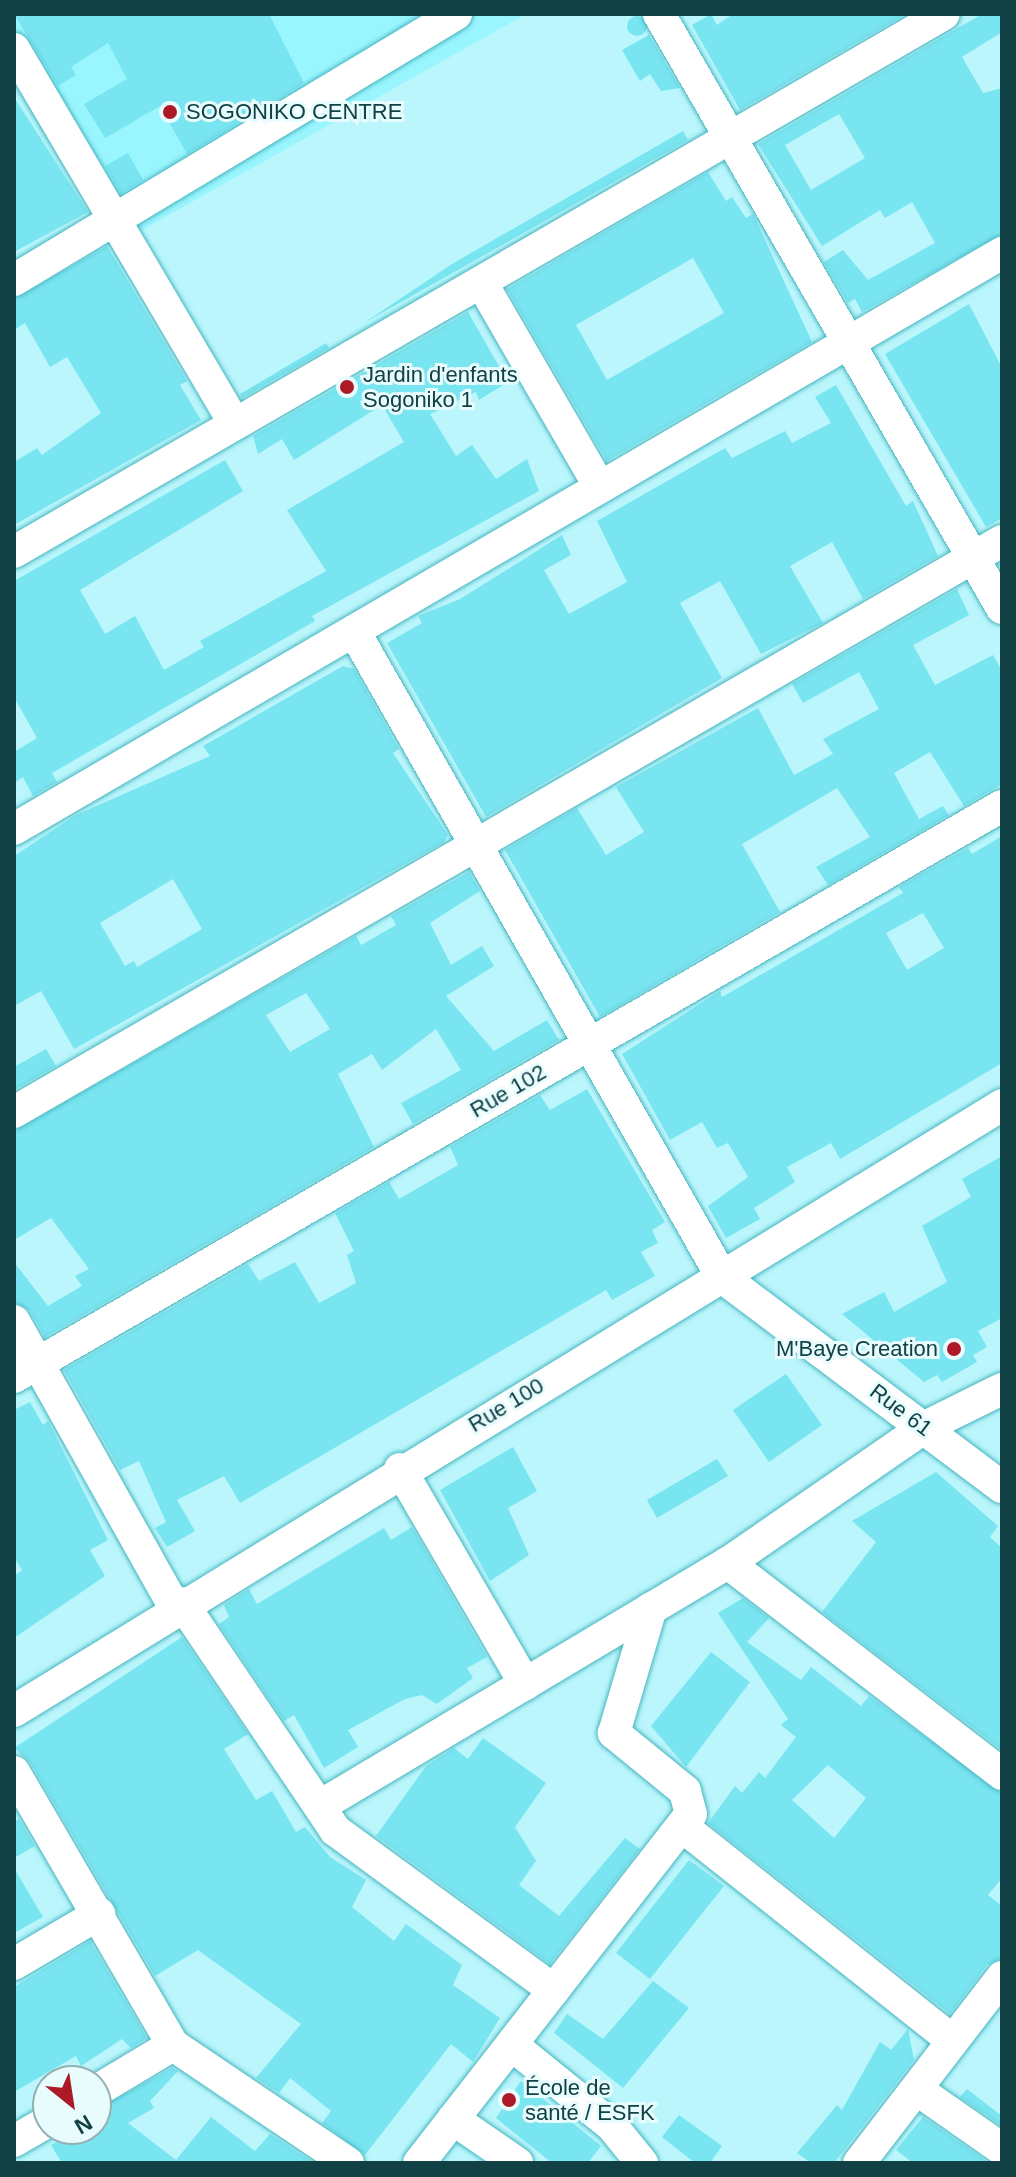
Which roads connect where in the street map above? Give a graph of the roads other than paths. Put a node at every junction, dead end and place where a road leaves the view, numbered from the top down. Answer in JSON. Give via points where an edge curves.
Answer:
{"nodes":[{"id":1,"x":456,"y":14,"type":"edge"},
{"id":2,"x":659,"y":14,"type":"edge"},
{"id":3,"x":944,"y":14,"type":"edge"},
{"id":4,"x":14,"y":49,"type":"edge"},
{"id":5,"x":730,"y":137,"type":"junction"},
{"id":6,"x":119,"y":222,"type":"junction"},
{"id":7,"x":1002,"y":253,"type":"edge"},
{"id":8,"x":14,"y":280,"type":"edge"},
{"id":9,"x":481,"y":282,"type":"junction"},
{"id":10,"x":848,"y":342,"type":"junction"},
{"id":11,"x":235,"y":424,"type":"junction"},
{"id":12,"x":600,"y":487,"type":"junction"},
{"id":13,"x":1002,"y":541,"type":"edge"},
{"id":14,"x":14,"y":552,"type":"edge"},
{"id":15,"x":973,"y":558,"type":"junction"},
{"id":16,"x":1002,"y":608,"type":"edge"},
{"id":17,"x":354,"y":631,"type":"junction"},
{"id":18,"x":1002,"y":806,"type":"edge"},
{"id":19,"x":14,"y":829,"type":"edge"},
{"id":20,"x":477,"y":844,"type":"junction"},
{"id":21,"x":592,"y":1043,"type":"junction"},
{"id":22,"x":1002,"y":1105,"type":"edge"},
{"id":23,"x":14,"y":1112,"type":"edge"},
{"id":24,"x":722,"y":1277,"type":"junction"},
{"id":25,"x":14,"y":1321,"type":"edge"},
{"id":26,"x":26,"y":1370,"type":"edge"},
{"id":27,"x":1002,"y":1389,"type":"edge"},
{"id":28,"x":925,"y":1427,"type":"junction"},
{"id":29,"x":400,"y":1469,"type":"junction"},
{"id":30,"x":1002,"y":1487,"type":"edge"},
{"id":31,"x":728,"y":1563,"type":"junction"},
{"id":32,"x":178,"y":1605,"type":"junction"},
{"id":33,"x":651,"y":1608,"type":"junction"},
{"id":34,"x":525,"y":1684,"type":"junction"},
{"id":35,"x":14,"y":1711,"type":"edge"},
{"id":36,"x":14,"y":1772,"type":"edge"},
{"id":37,"x":1002,"y":1774,"type":"edge"},
{"id":38,"x":320,"y":1806,"type":"junction"},
{"id":39,"x":683,"y":1827,"type":"junction"},
{"id":40,"x":99,"y":1914,"type":"junction"},
{"id":41,"x":14,"y":1964,"type":"edge"},
{"id":42,"x":1002,"y":1977,"type":"edge"},
{"id":43,"x":554,"y":1990,"type":"junction"},
{"id":44,"x":952,"y":2040,"type":"junction"},
{"id":45,"x":173,"y":2045,"type":"junction"},
{"id":46,"x":512,"y":2045,"type":"junction"},
{"id":47,"x":112,"y":2081,"type":"edge"},
{"id":48,"x":919,"y":2091,"type":"junction"},
{"id":49,"x":453,"y":2119,"type":"junction"},
{"id":50,"x":32,"y":2130,"type":"edge"},
{"id":51,"x":14,"y":2141,"type":"edge"},
{"id":52,"x":1002,"y":2149,"type":"edge"},
{"id":53,"x":348,"y":2163,"type":"edge"},
{"id":54,"x":419,"y":2163,"type":"edge"},
{"id":55,"x":517,"y":2163,"type":"edge"},
{"id":56,"x":642,"y":2163,"type":"edge"},
{"id":57,"x":859,"y":2163,"type":"edge"}],
"edges":[{"from":1,"to":6,"type":"street"},
{"from":2,"to":5,"type":"street"},
{"from":3,"to":5,"type":"street"},
{"from":4,"to":6,"type":"street"},
{"from":5,"to":9,"type":"street"},
{"from":5,"to":10,"type":"street"},
{"from":6,"to":8,"type":"street"},
{"from":6,"to":11,"type":"street"},
{"from":7,"to":10,"type":"street"},
{"from":9,"to":11,"type":"street"},
{"from":9,"to":12,"type":"street"},
{"from":10,"to":12,"type":"street"},
{"from":10,"to":15,"type":"street"},
{"from":11,"to":14,"type":"street"},
{"from":12,"to":17,"type":"street"},
{"from":13,"to":15,"type":"street"},
{"from":15,"to":16,"type":"street"},
{"from":15,"to":20,"type":"street"},
{"from":17,"to":19,"type":"street"},
{"from":17,"to":20,"type":"street"},
{"from":18,"to":21,"type":"street","name":"Rue 102"},
{"from":20,"to":21,"type":"street"},
{"from":20,"to":23,"type":"street"},
{"from":21,"to":24,"type":"street"},
{"from":21,"to":26,"type":"street","name":"Rue 102"},
{"from":22,"to":24,"type":"street","name":"Rue 100"},
{"from":24,"to":28,"type":"street","name":"Rue 61"},
{"from":24,"to":29,"type":"street","name":"Rue 100"},
{"from":25,"to":26,"type":"street"},
{"from":26,"to":32,"type":"street"},
{"from":27,"to":28,"type":"street"},
{"from":28,"to":30,"type":"street","name":"Rue 61"},
{"from":28,"to":31,"type":"street"},
{"from":29,"to":32,"type":"street","name":"Rue 100"},
{"from":29,"to":34,"type":"street"},
{"from":31,"to":33,"type":"street"},
{"from":31,"to":37,"type":"street"},
{"from":32,"to":35,"type":"street","name":"Rue 100"},
{"from":32,"to":38,"type":"street"},
{"from":33,"to":34,"type":"street"},
{"from":33,"to":39,"type":"street","via":[[614,1733],[685,1791],[691,1814]]},
{"from":34,"to":38,"type":"street"},
{"from":36,"to":40,"type":"street"},
{"from":38,"to":43,"type":"street","via":[[335,1830]]},
{"from":39,"to":43,"type":"street"},
{"from":39,"to":44,"type":"street"},
{"from":40,"to":41,"type":"street"},
{"from":40,"to":45,"type":"street"},
{"from":42,"to":44,"type":"street"},
{"from":43,"to":46,"type":"street"},
{"from":44,"to":48,"type":"street"},
{"from":45,"to":47,"type":"street"},
{"from":45,"to":53,"type":"street"},
{"from":46,"to":49,"type":"street"},
{"from":46,"to":56,"type":"street","via":[[612,2126]]},
{"from":48,"to":52,"type":"street"},
{"from":48,"to":57,"type":"street"},
{"from":49,"to":54,"type":"street"},
{"from":49,"to":55,"type":"street"},
{"from":50,"to":51,"type":"street"}]}
